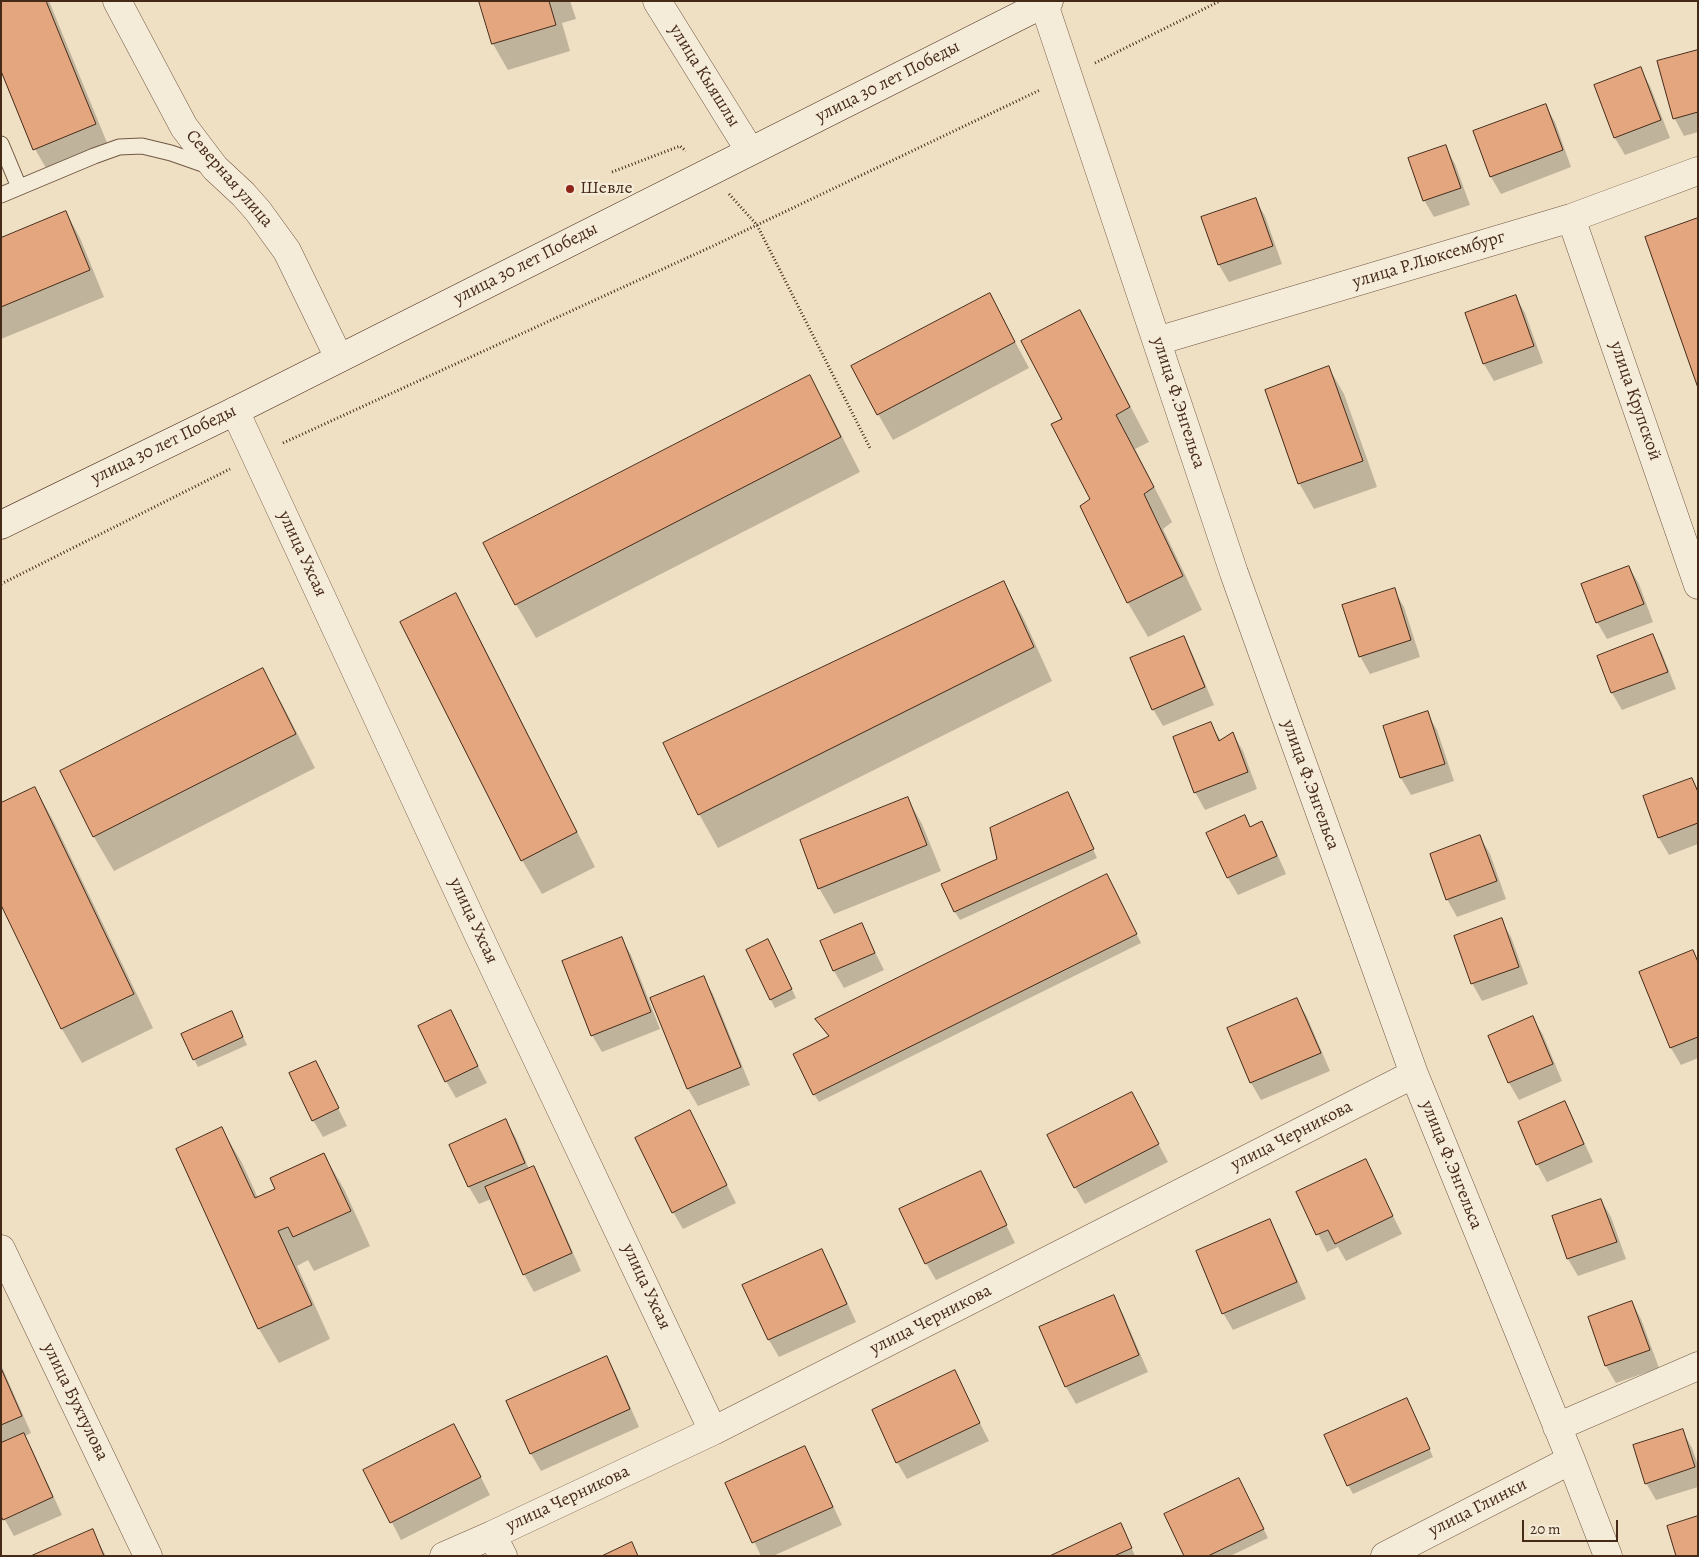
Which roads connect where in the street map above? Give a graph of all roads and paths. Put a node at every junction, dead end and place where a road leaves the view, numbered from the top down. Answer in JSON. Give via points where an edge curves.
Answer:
{"nodes":[{"id":1,"x":117,"y":1,"type":"edge"},
{"id":2,"x":657,"y":1,"type":"edge"},
{"id":3,"x":1220,"y":1,"type":"edge"},
{"id":4,"x":1047,"y":2,"type":"edge"},
{"id":5,"x":1069,"y":76,"type":"junction"},
{"id":6,"x":1,"y":144,"type":"edge"},
{"id":7,"x":750,"y":151,"type":"junction"},
{"id":8,"x":214,"y":168,"type":"junction"},
{"id":9,"x":1698,"y":171,"type":"edge"},
{"id":10,"x":612,"y":172,"type":"dead end"},
{"id":11,"x":709,"y":172,"type":"junction"},
{"id":12,"x":19,"y":187,"type":"junction"},
{"id":13,"x":1,"y":195,"type":"edge"},
{"id":14,"x":1571,"y":218,"type":"junction"},
{"id":15,"x":757,"y":225,"type":"junction"},
{"id":16,"x":1157,"y":341,"type":"junction"},
{"id":17,"x":339,"y":358,"type":"junction"},
{"id":18,"x":235,"y":411,"type":"junction"},
{"id":19,"x":870,"y":448,"type":"dead end"},
{"id":20,"x":256,"y":456,"type":"junction"},
{"id":21,"x":1,"y":525,"type":"edge"},
{"id":22,"x":1,"y":584,"type":"edge"},
{"id":23,"x":1698,"y":585,"type":"edge"},
{"id":24,"x":1414,"y":1074,"type":"junction"},
{"id":25,"x":1,"y":1248,"type":"edge"},
{"id":26,"x":1698,"y":1366,"type":"edge"},
{"id":27,"x":1557,"y":1427,"type":"junction"},
{"id":28,"x":713,"y":1431,"type":"junction"},
{"id":29,"x":1571,"y":1460,"type":"junction"},
{"id":30,"x":498,"y":1545,"type":"edge"},
{"id":31,"x":148,"y":1556,"type":"edge"},
{"id":32,"x":444,"y":1556,"type":"edge"},
{"id":33,"x":1385,"y":1556,"type":"edge"},
{"id":34,"x":1608,"y":1556,"type":"edge"}],
"edges":[{"from":1,"to":8,"type":"street","name":"Северная улица","via":[[184,127]]},
{"from":2,"to":7,"type":"street","name":"улица Кыяшлы"},
{"from":3,"to":5,"type":"path"},
{"from":4,"to":5,"type":"street","name":"улица Ф.Энгельса"},
{"from":4,"to":7,"type":"street","name":"улица 30 лет Победы"},
{"from":5,"to":15,"type":"path"},
{"from":5,"to":16,"type":"street","name":"улица Ф.Энгельса"},
{"from":6,"to":12,"type":"lane"},
{"from":7,"to":11,"type":"street","name":"улица 30 лет Победы"},
{"from":8,"to":12,"type":"lane","via":[[142,146],[119,148]]},
{"from":8,"to":17,"type":"street","name":"Северная улица","via":[[258,211],[287,251]]},
{"from":9,"to":14,"type":"street","name":"улица Р.Люксембург"},
{"from":10,"to":11,"type":"path","via":[[680,146]]},
{"from":11,"to":15,"type":"path"},
{"from":11,"to":17,"type":"street","name":"улица 30 лет Победы"},
{"from":12,"to":13,"type":"lane"},
{"from":14,"to":16,"type":"street","name":"улица Р.Люксембург"},
{"from":14,"to":23,"type":"street","name":"улица Крупской"},
{"from":15,"to":19,"type":"path"},
{"from":15,"to":20,"type":"path"},
{"from":16,"to":24,"type":"street","name":"улица Ф.Энгельса","via":[[1234,573]]},
{"from":17,"to":18,"type":"street","name":"улица 30 лет Победы"},
{"from":18,"to":20,"type":"street","name":"улица Ухсая"},
{"from":18,"to":21,"type":"street","name":"улица 30 лет Победы"},
{"from":20,"to":22,"type":"path"},
{"from":20,"to":28,"type":"street","name":"улица Ухсая"},
{"from":24,"to":27,"type":"street","name":"улица Ф.Энгельса"},
{"from":24,"to":28,"type":"street","name":"улица Черникова"},
{"from":25,"to":31,"type":"street","name":"улица Бухтулова"},
{"from":26,"to":27,"type":"street"},
{"from":27,"to":29,"type":"street","name":"улица Ф.Энгельса"},
{"from":28,"to":30,"type":"street","name":"улица Черникова"},
{"from":29,"to":33,"type":"street","name":"улица Глинки"},
{"from":29,"to":34,"type":"street","name":"улица Ф.Энгельса"},
{"from":30,"to":32,"type":"street","name":"улица Черникова"}]}
